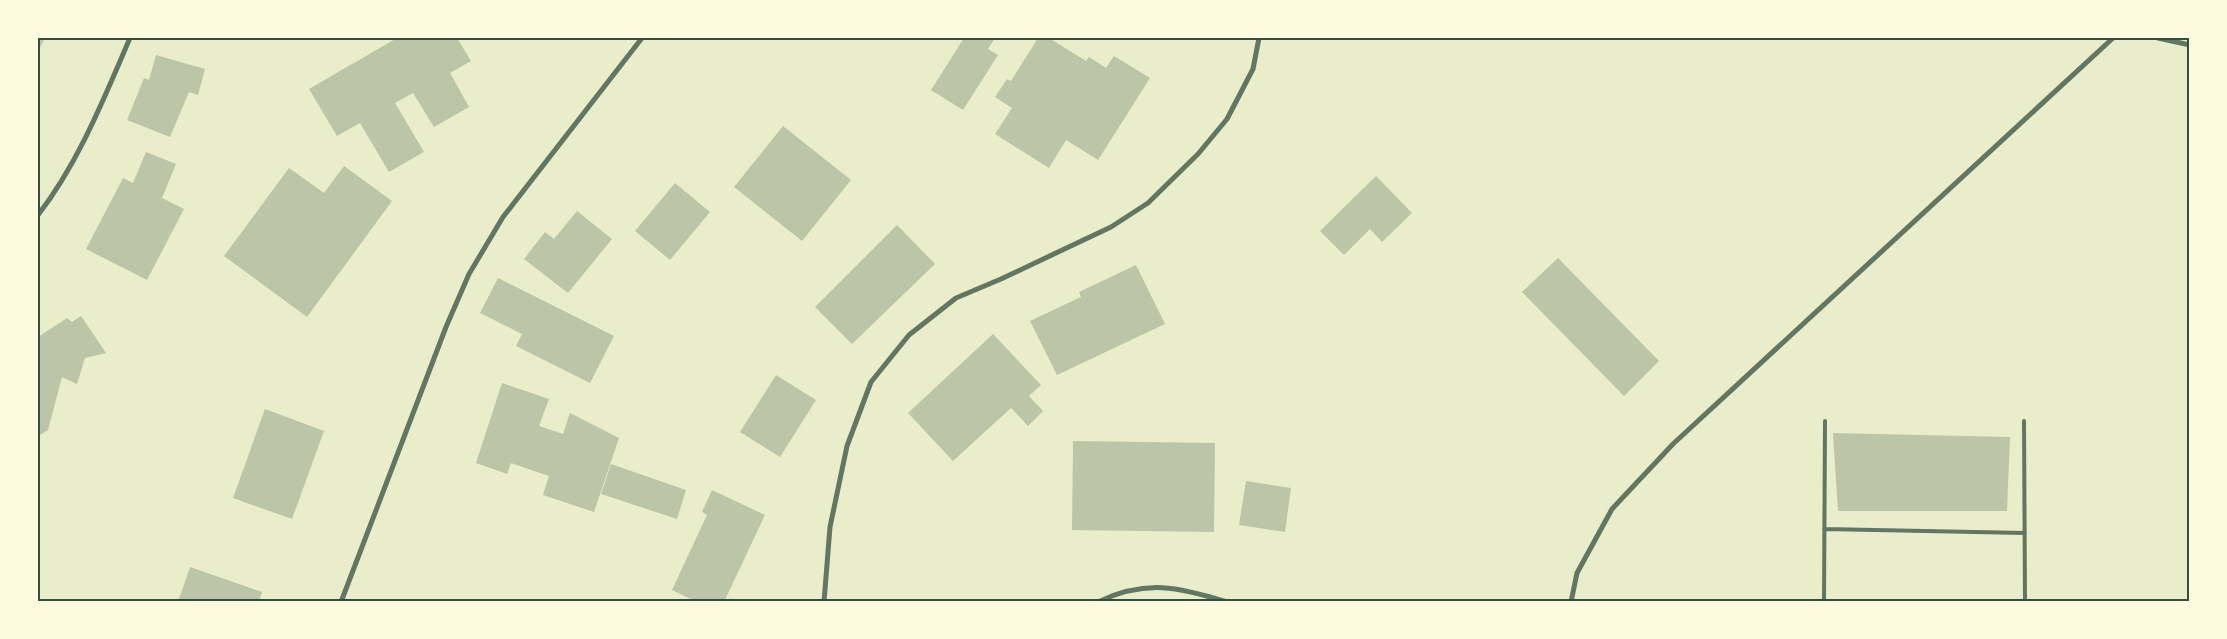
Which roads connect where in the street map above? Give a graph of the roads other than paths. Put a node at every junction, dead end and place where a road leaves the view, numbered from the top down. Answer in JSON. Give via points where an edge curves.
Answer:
{"nodes":[{"id":1,"x":130,"y":38,"type":"edge"},
{"id":2,"x":642,"y":38,"type":"edge"},
{"id":3,"x":1259,"y":38,"type":"edge"},
{"id":4,"x":2113,"y":38,"type":"edge"},
{"id":5,"x":2158,"y":38,"type":"edge"},
{"id":6,"x":2190,"y":45,"type":"edge"},
{"id":7,"x":38,"y":214,"type":"edge"},
{"id":8,"x":2024,"y":421,"type":"dead end"},
{"id":9,"x":1825,"y":422,"type":"dead end"},
{"id":10,"x":1824,"y":529,"type":"junction"},
{"id":11,"x":2025,"y":532,"type":"junction"},
{"id":12,"x":341,"y":602,"type":"edge"},
{"id":13,"x":824,"y":602,"type":"edge"},
{"id":14,"x":1098,"y":602,"type":"edge"},
{"id":15,"x":1227,"y":602,"type":"edge"},
{"id":16,"x":1571,"y":602,"type":"edge"},
{"id":17,"x":1824,"y":602,"type":"edge"},
{"id":18,"x":2025,"y":602,"type":"edge"}],
"edges":[{"from":1,"to":7,"type":"street","via":[[87,136],[53,195]]},
{"from":2,"to":12,"type":"street","via":[[503,217],[469,274]]},
{"from":3,"to":13,"type":"street","via":[[1253,69],[1227,119],[1198,154],[1148,203],[1111,227],[956,298],[909,335],[871,382],[847,446],[830,527]]},
{"from":4,"to":16,"type":"street","via":[[1666,452],[1612,509],[1576,574]]},
{"from":5,"to":6,"type":"street"},
{"from":8,"to":11,"type":"lane"},
{"from":9,"to":10,"type":"lane"},
{"from":10,"to":11,"type":"lane"},
{"from":10,"to":17,"type":"lane"},
{"from":11,"to":18,"type":"lane"},
{"from":14,"to":15,"type":"street","via":[[1137,588],[1170,586]]}]}
